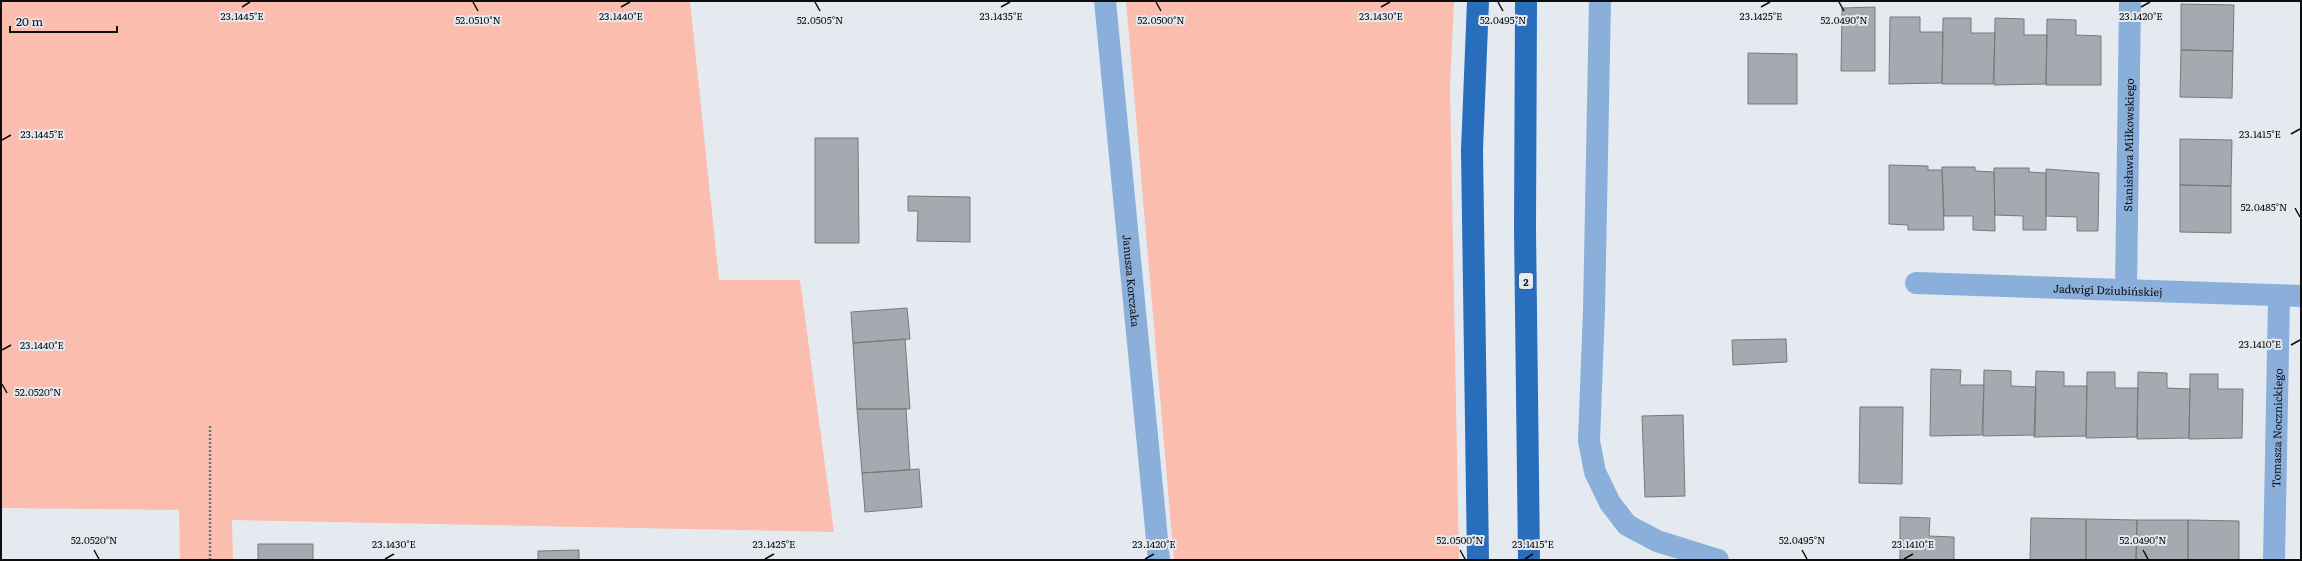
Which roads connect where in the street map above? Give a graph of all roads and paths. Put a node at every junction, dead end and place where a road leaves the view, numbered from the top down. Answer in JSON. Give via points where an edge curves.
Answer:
{"nodes":[{"id":1,"x":1105,"y":1,"type":"edge"},
{"id":2,"x":1478,"y":1,"type":"edge"},
{"id":3,"x":1526,"y":1,"type":"edge"},
{"id":4,"x":1600,"y":1,"type":"edge"},
{"id":5,"x":2130,"y":1,"type":"edge"},
{"id":6,"x":1916,"y":283,"type":"dead end"},
{"id":7,"x":2126,"y":290,"type":"junction"},
{"id":8,"x":2279,"y":296,"type":"junction"},
{"id":9,"x":2301,"y":296,"type":"edge"},
{"id":10,"x":210,"y":426,"type":"dead end"},
{"id":11,"x":210,"y":560,"type":"edge"},
{"id":12,"x":1159,"y":560,"type":"edge"},
{"id":13,"x":1478,"y":560,"type":"edge"},
{"id":14,"x":1529,"y":560,"type":"edge"},
{"id":15,"x":1718,"y":560,"type":"edge"},
{"id":16,"x":2274,"y":560,"type":"edge"}],
"edges":[{"from":1,"to":12,"type":"street","name":"Janusza Korczaka"},
{"from":2,"to":13,"type":"highway","via":[[1472,150]]},
{"from":3,"to":14,"type":"highway","number":"2","via":[[1525,236]]},
{"from":4,"to":15,"type":"street","via":[[1589,441],[1595,472],[1610,503],[1627,525],[1656,541]]},
{"from":5,"to":7,"type":"street","name":"Stanisława Miłkowskiego"},
{"from":6,"to":7,"type":"street","name":"Jadwigi Dziubińskiej"},
{"from":7,"to":8,"type":"street","name":"Jadwigi Dziubińskiej"},
{"from":8,"to":9,"type":"street","name":"Jadwigi Dziubińskiej"},
{"from":8,"to":16,"type":"street","name":"Tomasza Nocznickiego"},
{"from":10,"to":11,"type":"path"}]}
